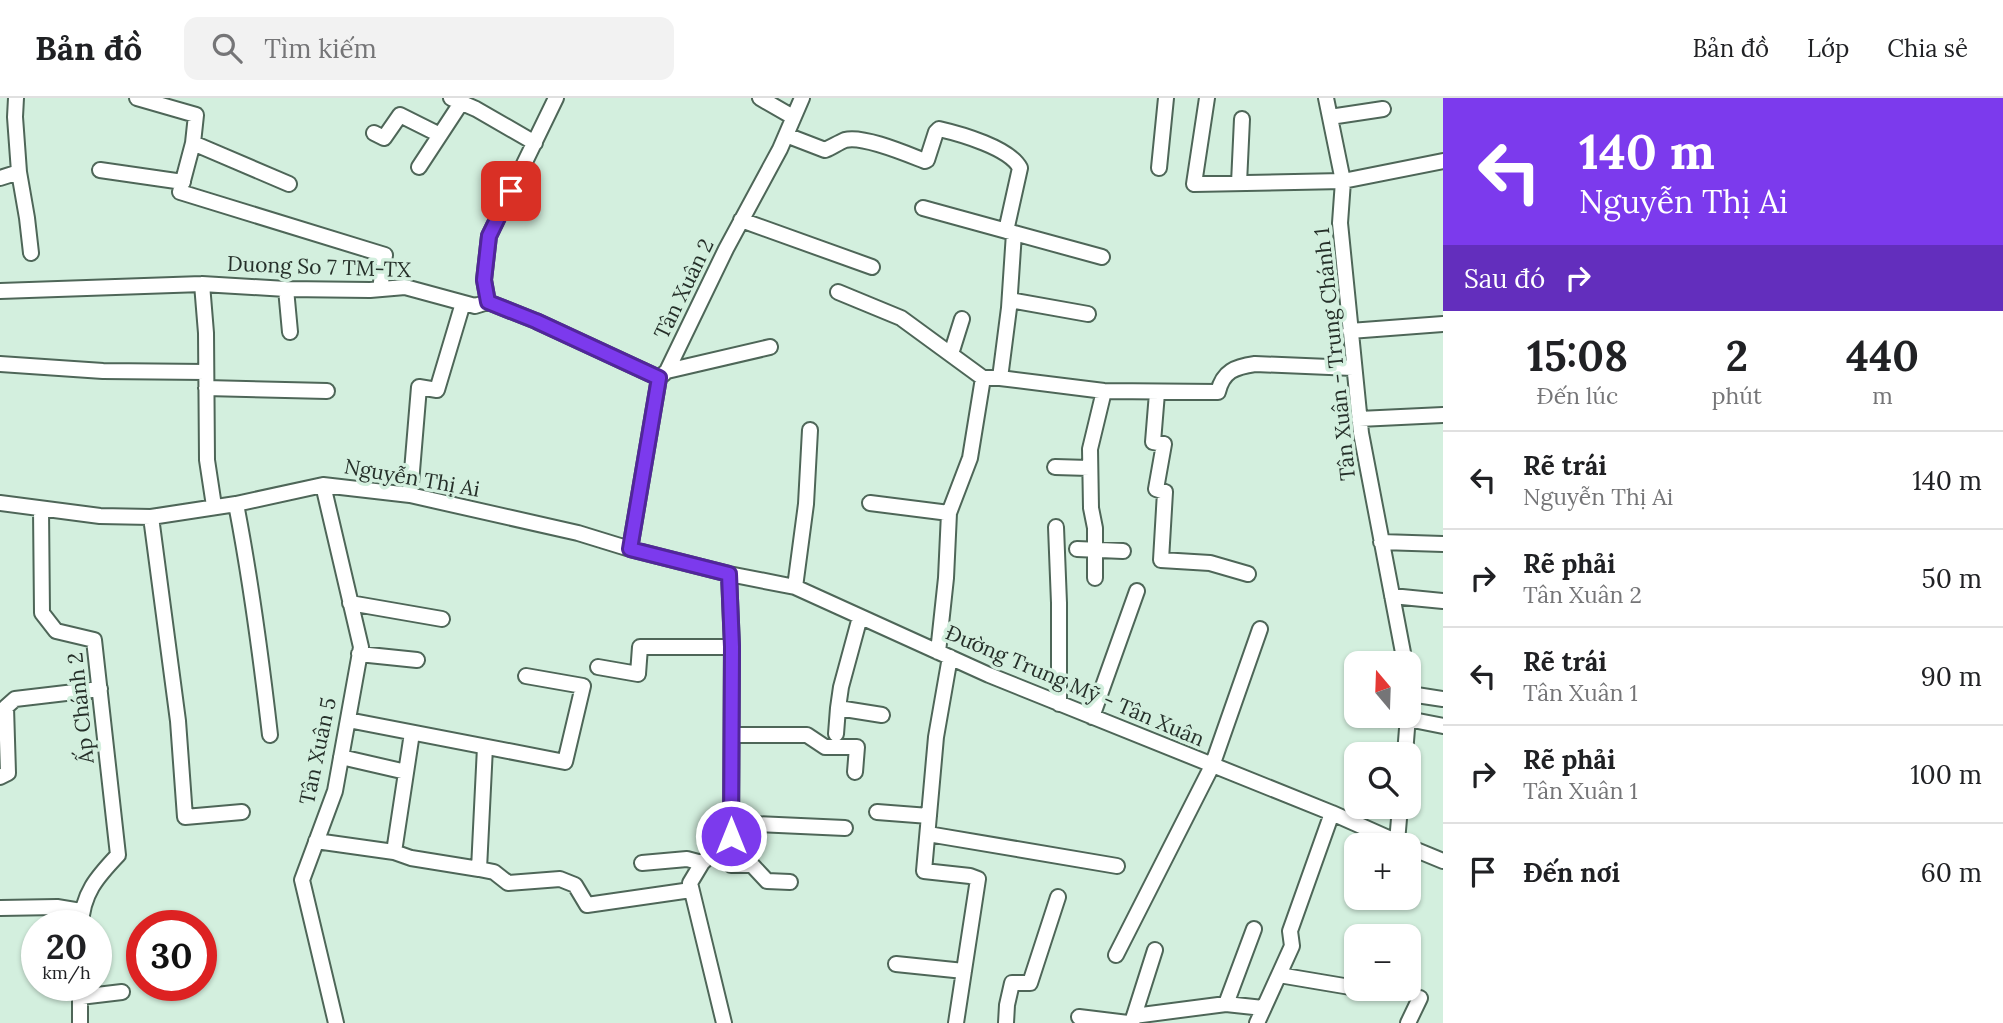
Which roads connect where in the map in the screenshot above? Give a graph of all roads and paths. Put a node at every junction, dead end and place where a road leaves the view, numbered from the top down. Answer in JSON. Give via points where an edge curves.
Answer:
{"nodes":[{"id":1,"x":16,"y":98,"type":"edge"},
{"id":2,"x":137,"y":98,"type":"edge"},
{"id":3,"x":556,"y":98,"type":"edge"},
{"id":4,"x":760,"y":98,"type":"edge"},
{"id":5,"x":802,"y":98,"type":"edge"},
{"id":6,"x":1166,"y":98,"type":"edge"},
{"id":7,"x":1207,"y":98,"type":"edge"},
{"id":8,"x":1326,"y":98,"type":"edge"},
{"id":9,"x":456,"y":101,"type":"edge"},
{"id":10,"x":166,"y":102,"type":"edge"},
{"id":11,"x":1383,"y":109,"type":"dead end"},
{"id":12,"x":793,"y":117,"type":"junction"},
{"id":13,"x":1330,"y":117,"type":"junction"},
{"id":14,"x":1242,"y":119,"type":"dead end"},
{"id":15,"x":374,"y":133,"type":"dead end"},
{"id":16,"x":440,"y":135,"type":"junction"},
{"id":17,"x":786,"y":135,"type":"junction"},
{"id":18,"x":193,"y":143,"type":"junction"},
{"id":19,"x":535,"y":143,"type":"junction"},
{"id":20,"x":1443,"y":161,"type":"edge"},
{"id":21,"x":419,"y":167,"type":"dead end"},
{"id":22,"x":1160,"y":168,"type":"dead end"},
{"id":23,"x":100,"y":170,"type":"dead end"},
{"id":24,"x":19,"y":172,"type":"junction"},
{"id":25,"x":0,"y":178,"type":"edge"},
{"id":26,"x":1343,"y":181,"type":"junction"},
{"id":27,"x":183,"y":182,"type":"junction"},
{"id":28,"x":1239,"y":183,"type":"junction"},
{"id":29,"x":289,"y":184,"type":"dead end"},
{"id":30,"x":923,"y":208,"type":"dead end"},
{"id":31,"x":741,"y":220,"type":"junction"},
{"id":32,"x":1010,"y":232,"type":"junction"},
{"id":33,"x":31,"y":253,"type":"dead end"},
{"id":34,"x":1102,"y":257,"type":"dead end"},
{"id":35,"x":872,"y":267,"type":"dead end"},
{"id":36,"x":201,"y":284,"type":"junction"},
{"id":37,"x":286,"y":289,"type":"junction"},
{"id":38,"x":380,"y":289,"type":"junction"},
{"id":39,"x":0,"y":291,"type":"edge"},
{"id":40,"x":838,"y":292,"type":"dead end"},
{"id":41,"x":1010,"y":300,"type":"junction"},
{"id":42,"x":488,"y":302,"type":"junction"},
{"id":43,"x":463,"y":303,"type":"junction"},
{"id":44,"x":1088,"y":314,"type":"dead end"},
{"id":45,"x":962,"y":319,"type":"dead end"},
{"id":46,"x":1443,"y":324,"type":"edge"},
{"id":47,"x":1350,"y":331,"type":"junction"},
{"id":48,"x":290,"y":332,"type":"dead end"},
{"id":49,"x":770,"y":347,"type":"dead end"},
{"id":50,"x":951,"y":354,"type":"junction"},
{"id":51,"x":0,"y":364,"type":"edge"},
{"id":52,"x":1353,"y":368,"type":"junction"},
{"id":53,"x":206,"y":372,"type":"junction"},
{"id":54,"x":663,"y":375,"type":"junction"},
{"id":55,"x":983,"y":378,"type":"junction"},
{"id":56,"x":1000,"y":378,"type":"junction"},
{"id":57,"x":206,"y":388,"type":"junction"},
{"id":58,"x":327,"y":391,"type":"dead end"},
{"id":59,"x":1104,"y":391,"type":"junction"},
{"id":60,"x":1157,"y":393,"type":"junction"},
{"id":61,"x":1443,"y":415,"type":"edge"},
{"id":62,"x":1359,"y":419,"type":"junction"},
{"id":63,"x":810,"y":430,"type":"dead end"},
{"id":64,"x":1055,"y":467,"type":"dead end"},
{"id":65,"x":1089,"y":468,"type":"junction"},
{"id":66,"x":323,"y":485,"type":"junction"},
{"id":67,"x":410,"y":495,"type":"junction"},
{"id":68,"x":0,"y":503,"type":"edge"},
{"id":69,"x":870,"y":503,"type":"dead end"},
{"id":70,"x":236,"y":504,"type":"junction"},
{"id":71,"x":214,"y":506,"type":"junction"},
{"id":72,"x":41,"y":509,"type":"junction"},
{"id":73,"x":949,"y":513,"type":"junction"},
{"id":74,"x":151,"y":517,"type":"junction"},
{"id":75,"x":1056,"y":527,"type":"dead end"},
{"id":76,"x":1381,"y":542,"type":"junction"},
{"id":77,"x":1443,"y":544,"type":"edge"},
{"id":78,"x":630,"y":549,"type":"junction"},
{"id":79,"x":1077,"y":549,"type":"dead end"},
{"id":80,"x":1096,"y":550,"type":"junction"},
{"id":81,"x":1124,"y":551,"type":"dead end"},
{"id":82,"x":729,"y":574,"type":"junction"},
{"id":83,"x":1248,"y":574,"type":"dead end"},
{"id":84,"x":1095,"y":578,"type":"dead end"},
{"id":85,"x":795,"y":587,"type":"junction"},
{"id":86,"x":1138,"y":591,"type":"dead end"},
{"id":87,"x":1392,"y":596,"type":"junction"},
{"id":88,"x":1443,"y":601,"type":"edge"},
{"id":89,"x":350,"y":603,"type":"junction"},
{"id":90,"x":860,"y":617,"type":"junction"},
{"id":91,"x":442,"y":620,"type":"dead end"},
{"id":92,"x":1260,"y":629,"type":"dead end"},
{"id":93,"x":732,"y":647,"type":"junction"},
{"id":94,"x":1403,"y":651,"type":"edge"},
{"id":95,"x":359,"y":654,"type":"junction"},
{"id":96,"x":944,"y":655,"type":"junction"},
{"id":97,"x":417,"y":660,"type":"dead end"},
{"id":98,"x":598,"y":667,"type":"dead end"},
{"id":99,"x":526,"y":676,"type":"dead end"},
{"id":100,"x":100,"y":689,"type":"junction"},
{"id":101,"x":1421,"y":693,"type":"edge"},
{"id":102,"x":1443,"y":699,"type":"edge"},
{"id":103,"x":1059,"y":704,"type":"junction"},
{"id":104,"x":838,"y":708,"type":"junction"},
{"id":105,"x":882,"y":715,"type":"dead end"},
{"id":106,"x":1092,"y":717,"type":"junction"},
{"id":107,"x":348,"y":720,"type":"junction"},
{"id":108,"x":1421,"y":720,"type":"edge"},
{"id":109,"x":1443,"y":726,"type":"edge"},
{"id":110,"x":412,"y":733,"type":"junction"},
{"id":111,"x":835,"y":734,"type":"dead end"},
{"id":112,"x":270,"y":735,"type":"dead end"},
{"id":113,"x":732,"y":735,"type":"junction"},
{"id":114,"x":485,"y":747,"type":"junction"},
{"id":115,"x":341,"y":757,"type":"junction"},
{"id":116,"x":1212,"y":766,"type":"junction"},
{"id":117,"x":406,"y":772,"type":"junction"},
{"id":118,"x":856,"y":772,"type":"dead end"},
{"id":119,"x":0,"y":777,"type":"edge"},
{"id":120,"x":242,"y":812,"type":"dead end"},
{"id":121,"x":877,"y":812,"type":"dead end"},
{"id":122,"x":1332,"y":813,"type":"junction"},
{"id":123,"x":929,"y":816,"type":"junction"},
{"id":124,"x":731,"y":822,"type":"junction"},
{"id":125,"x":845,"y":828,"type":"dead end"},
{"id":126,"x":1376,"y":833,"type":"edge"},
{"id":127,"x":928,"y":834,"type":"junction"},
{"id":128,"x":316,"y":841,"type":"junction"},
{"id":129,"x":716,"y":850,"type":"junction"},
{"id":130,"x":394,"y":852,"type":"junction"},
{"id":131,"x":1421,"y":852,"type":"edge"},
{"id":132,"x":1443,"y":861,"type":"edge"},
{"id":133,"x":642,"y":863,"type":"dead end"},
{"id":134,"x":702,"y":863,"type":"junction"},
{"id":135,"x":1117,"y":866,"type":"dead end"},
{"id":136,"x":479,"y":869,"type":"junction"},
{"id":137,"x":790,"y":882,"type":"dead end"},
{"id":138,"x":691,"y":890,"type":"junction"},
{"id":139,"x":1058,"y":897,"type":"dead end"},
{"id":140,"x":0,"y":908,"type":"edge"},
{"id":141,"x":75,"y":910,"type":"edge"},
{"id":142,"x":81,"y":910,"type":"edge"},
{"id":143,"x":1254,"y":929,"type":"dead end"},
{"id":144,"x":1155,"y":950,"type":"dead end"},
{"id":145,"x":1116,"y":955,"type":"dead end"},
{"id":146,"x":896,"y":964,"type":"dead end"},
{"id":147,"x":964,"y":971,"type":"junction"},
{"id":148,"x":1279,"y":975,"type":"junction"},
{"id":149,"x":1344,"y":986,"type":"edge"},
{"id":150,"x":112,"y":992,"type":"edge"},
{"id":151,"x":122,"y":992,"type":"dead end"},
{"id":152,"x":80,"y":1001,"type":"edge"},
{"id":153,"x":1419,"y":1001,"type":"edge"},
{"id":154,"x":1226,"y":1004,"type":"junction"},
{"id":155,"x":1264,"y":1008,"type":"junction"},
{"id":156,"x":1079,"y":1017,"type":"dead end"},
{"id":157,"x":1132,"y":1021,"type":"edge"},
{"id":158,"x":79,"y":1023,"type":"edge"},
{"id":159,"x":336,"y":1023,"type":"edge"},
{"id":160,"x":724,"y":1023,"type":"edge"},
{"id":161,"x":956,"y":1023,"type":"edge"},
{"id":162,"x":1006,"y":1023,"type":"edge"},
{"id":163,"x":1257,"y":1023,"type":"edge"},
{"id":164,"x":1408,"y":1023,"type":"edge"}],
"edges":[{"from":1,"to":24,"type":"street"},
{"from":2,"to":10,"type":"street"},
{"from":3,"to":19,"type":"street"},
{"from":4,"to":12,"type":"street"},
{"from":5,"to":12,"type":"street","name":"Tân Xuân 2"},
{"from":6,"to":22,"type":"street"},
{"from":7,"to":28,"type":"street","via":[[1194,184]]},
{"from":8,"to":13,"type":"street","name":"Tân Xuân - Trung Chánh 1"},
{"from":9,"to":16,"type":"street"},
{"from":9,"to":19,"type":"street"},
{"from":10,"to":18,"type":"street","via":[[196,115]]},
{"from":11,"to":13,"type":"street"},
{"from":12,"to":17,"type":"street","name":"Tân Xuân 2"},
{"from":13,"to":26,"type":"street","name":"Tân Xuân - Trung Chánh 1"},
{"from":14,"to":28,"type":"street"},
{"from":15,"to":16,"type":"street","via":[[384,138],[400,115]]},
{"from":16,"to":21,"type":"street"},
{"from":17,"to":31,"type":"street","name":"Tân Xuân 2"},
{"from":17,"to":32,"type":"street","via":[[825,150],[858,140],[925,161],[939,130],[993,147],[1020,168]]},
{"from":18,"to":27,"type":"street"},
{"from":18,"to":29,"type":"street"},
{"from":19,"to":42,"type":"street","via":[[489,236],[484,280]]},
{"from":20,"to":26,"type":"street"},
{"from":23,"to":27,"type":"street"},
{"from":24,"to":25,"type":"street"},
{"from":24,"to":33,"type":"street"},
{"from":26,"to":28,"type":"street"},
{"from":26,"to":47,"type":"street","name":"Tân Xuân - Trung Chánh 1","via":[[1340,223]]},
{"from":27,"to":38,"type":"street","via":[[180,192],[385,255]]},
{"from":30,"to":32,"type":"street"},
{"from":31,"to":35,"type":"street"},
{"from":31,"to":54,"type":"street","name":"Tân Xuân 2"},
{"from":32,"to":34,"type":"street"},
{"from":32,"to":41,"type":"street"},
{"from":36,"to":37,"type":"street","name":"Duong So 7 TM-TX"},
{"from":36,"to":39,"type":"street"},
{"from":36,"to":53,"type":"street","name":"Duong So 7 TM-TX"},
{"from":37,"to":38,"type":"street","name":"Duong So 7 TM-TX"},
{"from":37,"to":48,"type":"street"},
{"from":38,"to":43,"type":"street","name":"Duong So 7 TM-TX","via":[[405,287]]},
{"from":40,"to":50,"type":"street","via":[[901,318]]},
{"from":41,"to":44,"type":"street"},
{"from":41,"to":56,"type":"street"},
{"from":42,"to":43,"type":"street","name":"Duong So 7 TM-TX"},
{"from":42,"to":54,"type":"street"},
{"from":43,"to":67,"type":"street","via":[[437,390],[419,387]]},
{"from":45,"to":50,"type":"street"},
{"from":46,"to":47,"type":"street"},
{"from":47,"to":52,"type":"street","name":"Tân Xuân - Trung Chánh 1"},
{"from":49,"to":54,"type":"street"},
{"from":50,"to":55,"type":"street"},
{"from":51,"to":53,"type":"street"},
{"from":52,"to":60,"type":"street","via":[[1255,364],[1227,373],[1218,392]]},
{"from":52,"to":62,"type":"street","name":"Tân Xuân - Trung Chánh 1"},
{"from":53,"to":57,"type":"street","name":"Duong So 7 TM-TX"},
{"from":54,"to":78,"type":"street","name":"Tân Xuân 2"},
{"from":55,"to":56,"type":"street"},
{"from":55,"to":73,"type":"street","via":[[970,458]]},
{"from":56,"to":59,"type":"street"},
{"from":57,"to":58,"type":"street"},
{"from":57,"to":71,"type":"street","name":"Duong So 7 TM-TX","via":[[207,460]]},
{"from":59,"to":60,"type":"street"},
{"from":59,"to":65,"type":"street"},
{"from":60,"to":83,"type":"street","via":[[1153,442],[1164,444],[1156,489],[1165,492],[1161,560],[1210,563]]},
{"from":61,"to":62,"type":"street"},
{"from":62,"to":76,"type":"street","name":"Tân Xuân - Trung Chánh 1"},
{"from":63,"to":85,"type":"street"},
{"from":64,"to":65,"type":"street"},
{"from":65,"to":80,"type":"street"},
{"from":66,"to":67,"type":"street","name":"Nguyễn Thị Ai"},
{"from":66,"to":70,"type":"street","name":"Nguyễn Thị Ai"},
{"from":66,"to":89,"type":"street","name":"Tân Xuân 5"},
{"from":67,"to":78,"type":"street","name":"Nguyễn Thị Ai"},
{"from":68,"to":72,"type":"street","name":"Nguyễn Thị Ai"},
{"from":69,"to":73,"type":"street"},
{"from":70,"to":71,"type":"street","name":"Nguyễn Thị Ai"},
{"from":70,"to":112,"type":"street","via":[[250,575]]},
{"from":71,"to":74,"type":"street","name":"Nguyễn Thị Ai"},
{"from":72,"to":74,"type":"street","name":"Nguyễn Thị Ai"},
{"from":72,"to":100,"type":"street","name":"Ấp Chánh 2","via":[[42,613],[56,631],[94,640]]},
{"from":73,"to":96,"type":"street"},
{"from":74,"to":120,"type":"street","via":[[177,708],[185,817]]},
{"from":75,"to":103,"type":"street"},
{"from":76,"to":77,"type":"street"},
{"from":76,"to":87,"type":"street","name":"Tân Xuân - Trung Chánh 1"},
{"from":78,"to":82,"type":"street","name":"Nguyễn Thị Ai"},
{"from":79,"to":80,"type":"street"},
{"from":80,"to":81,"type":"street"},
{"from":80,"to":84,"type":"street"},
{"from":82,"to":85,"type":"street","name":"Đường Trung Mỹ - Tân Xuân"},
{"from":82,"to":93,"type":"street"},
{"from":85,"to":90,"type":"street","name":"Đường Trung Mỹ - Tân Xuân"},
{"from":86,"to":106,"type":"street"},
{"from":87,"to":88,"type":"street"},
{"from":87,"to":94,"type":"street","name":"Tân Xuân - Trung Chánh 1"},
{"from":89,"to":91,"type":"street"},
{"from":89,"to":95,"type":"street","name":"Tân Xuân 5"},
{"from":90,"to":96,"type":"street","name":"Đường Trung Mỹ - Tân Xuân"},
{"from":90,"to":104,"type":"street"},
{"from":92,"to":116,"type":"street"},
{"from":93,"to":98,"type":"street","via":[[640,647],[638,674]]},
{"from":93,"to":113,"type":"street"},
{"from":95,"to":97,"type":"street"},
{"from":95,"to":107,"type":"street","name":"Tân Xuân 5"},
{"from":96,"to":103,"type":"street","name":"Đường Trung Mỹ - Tân Xuân"},
{"from":96,"to":123,"type":"street"},
{"from":99,"to":114,"type":"street","via":[[583,686],[565,762]]},
{"from":100,"to":119,"type":"street","via":[[15,699],[5,707],[8,773]]},
{"from":100,"to":142,"type":"street","name":"Ấp Chánh 2","via":[[118,856],[96,878]]},
{"from":101,"to":102,"type":"street"},
{"from":103,"to":106,"type":"street","name":"Đường Trung Mỹ - Tân Xuân"},
{"from":104,"to":105,"type":"street"},
{"from":104,"to":111,"type":"street"},
{"from":106,"to":116,"type":"street","name":"Đường Trung Mỹ - Tân Xuân"},
{"from":107,"to":110,"type":"street"},
{"from":107,"to":115,"type":"street","name":"Tân Xuân 5"},
{"from":108,"to":109,"type":"street"},
{"from":110,"to":114,"type":"street"},
{"from":110,"to":117,"type":"street"},
{"from":113,"to":118,"type":"street","via":[[807,735],[825,747],[857,747]]},
{"from":113,"to":124,"type":"street"},
{"from":114,"to":136,"type":"street"},
{"from":115,"to":117,"type":"street"},
{"from":115,"to":128,"type":"street","name":"Tân Xuân 5","via":[[335,791]]},
{"from":116,"to":122,"type":"street","name":"Đường Trung Mỹ - Tân Xuân"},
{"from":116,"to":145,"type":"street"},
{"from":117,"to":130,"type":"street"},
{"from":121,"to":123,"type":"street"},
{"from":122,"to":126,"type":"street","name":"Đường Trung Mỹ - Tân Xuân"},
{"from":122,"to":148,"type":"street"},
{"from":123,"to":127,"type":"street"},
{"from":124,"to":125,"type":"street"},
{"from":124,"to":129,"type":"street","via":[[731,836]]},
{"from":127,"to":135,"type":"street"},
{"from":127,"to":147,"type":"street","via":[[925,871],[978,879]]},
{"from":128,"to":130,"type":"street"},
{"from":128,"to":159,"type":"street","name":"Tân Xuân 5","via":[[302,880]]},
{"from":129,"to":134,"type":"street"},
{"from":129,"to":137,"type":"street","via":[[731,864],[752,865],[767,881]]},
{"from":130,"to":136,"type":"street"},
{"from":131,"to":132,"type":"street","name":"Đường Trung Mỹ - Tân Xuân"},
{"from":133,"to":134,"type":"street","via":[[687,859]]},
{"from":134,"to":138,"type":"street"},
{"from":136,"to":138,"type":"street","via":[[494,872],[508,883],[560,879],[575,885],[587,905]]},
{"from":138,"to":160,"type":"street"},
{"from":139,"to":162,"type":"street","via":[[1030,983],[1012,983]]},
{"from":140,"to":141,"type":"street"},
{"from":143,"to":154,"type":"street"},
{"from":144,"to":157,"type":"street"},
{"from":146,"to":147,"type":"street"},
{"from":147,"to":161,"type":"street"},
{"from":148,"to":149,"type":"street"},
{"from":148,"to":155,"type":"street"},
{"from":150,"to":151,"type":"street"},
{"from":152,"to":158,"type":"street"},
{"from":153,"to":164,"type":"street"},
{"from":154,"to":155,"type":"street"},
{"from":154,"to":157,"type":"street"},
{"from":155,"to":163,"type":"street"},
{"from":156,"to":157,"type":"street"}]}
